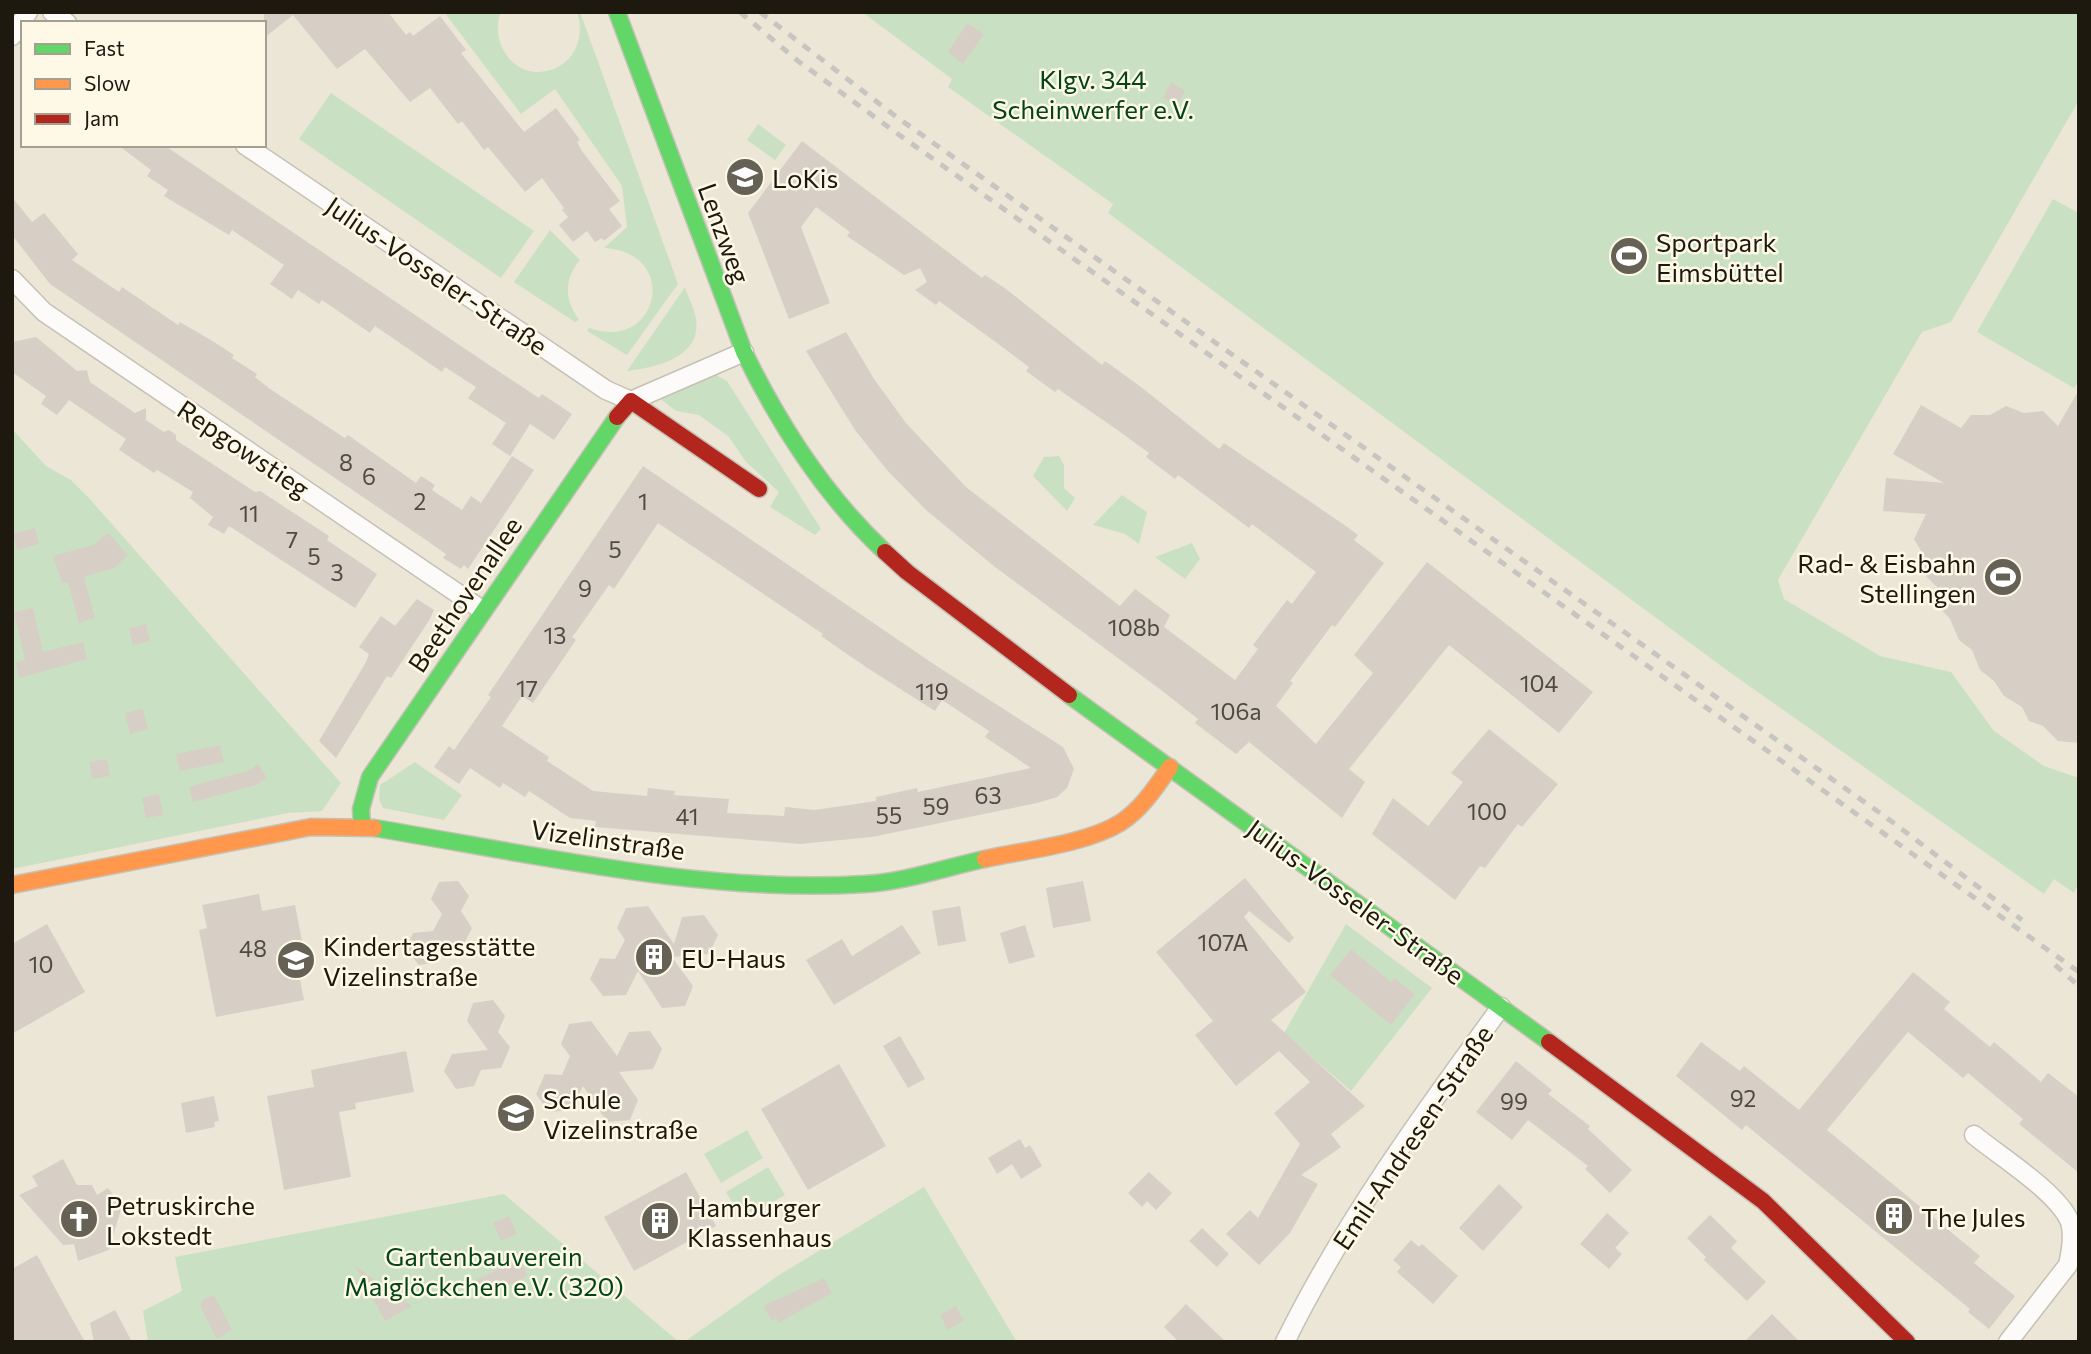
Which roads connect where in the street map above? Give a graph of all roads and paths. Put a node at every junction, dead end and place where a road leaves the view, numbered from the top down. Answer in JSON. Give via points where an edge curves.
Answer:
{"nodes":[{"id":1,"x":617,"y":12,"type":"edge"},
{"id":2,"x":248,"y":147,"type":"edge"},
{"id":3,"x":12,"y":279,"type":"edge"},
{"id":4,"x":744,"y":352,"type":"junction"},
{"id":5,"x":631,"y":401,"type":"junction"},
{"id":6,"x":808,"y":460,"type":"joint"},
{"id":7,"x":759,"y":489,"type":"dead end"},
{"id":8,"x":482,"y":610,"type":"junction"},
{"id":9,"x":1170,"y":767,"type":"junction"},
{"id":10,"x":362,"y":827,"type":"junction"},
{"id":11,"x":12,"y":885,"type":"edge"},
{"id":12,"x":1501,"y":1007,"type":"junction"},
{"id":13,"x":1973,"y":1135,"type":"dead end"},
{"id":14,"x":1285,"y":1342,"type":"edge"},
{"id":15,"x":1907,"y":1342,"type":"edge"},
{"id":16,"x":2008,"y":1342,"type":"edge"}],
"edges":[{"from":1,"to":4,"type":"street","name":"Lenzweg"},
{"from":2,"to":5,"type":"street","name":"Julius-Vosseler-Straße","via":[[606,390]]},
{"from":3,"to":8,"type":"street","name":"Repgowstieg","via":[[44,312]]},
{"from":4,"to":5,"type":"street"},
{"from":4,"to":6,"type":"street","name":"Lenzweg","via":[[767,399]]},
{"from":5,"to":7,"type":"street","name":"Julius-Vosseler-Straße"},
{"from":5,"to":8,"type":"street","name":"Beethovenallee","via":[[606,430]]},
{"from":6,"to":9,"type":"street","name":"Julius-Vosseler-Straße","via":[[864,532],[907,572]]},
{"from":8,"to":10,"type":"street","name":"Beethovenallee","via":[[370,778],[361,809]]},
{"from":9,"to":10,"type":"street","name":"Vizelinstraße","via":[[1147,799],[1120,823],[1084,837],[869,884],[835,887],[624,868]]},
{"from":9,"to":12,"type":"street","name":"Julius-Vosseler-Straße"},
{"from":10,"to":11,"type":"street","name":"Vizelinstraße","via":[[311,827]]},
{"from":12,"to":14,"type":"street","name":"Emil-Andresen-Straße","via":[[1394,1154]]},
{"from":12,"to":15,"type":"street","name":"Julius-Vosseler-Straße","via":[[1763,1201]]},
{"from":13,"to":16,"type":"street","via":[[2058,1203],[2070,1223],[2068,1265]]}]}
